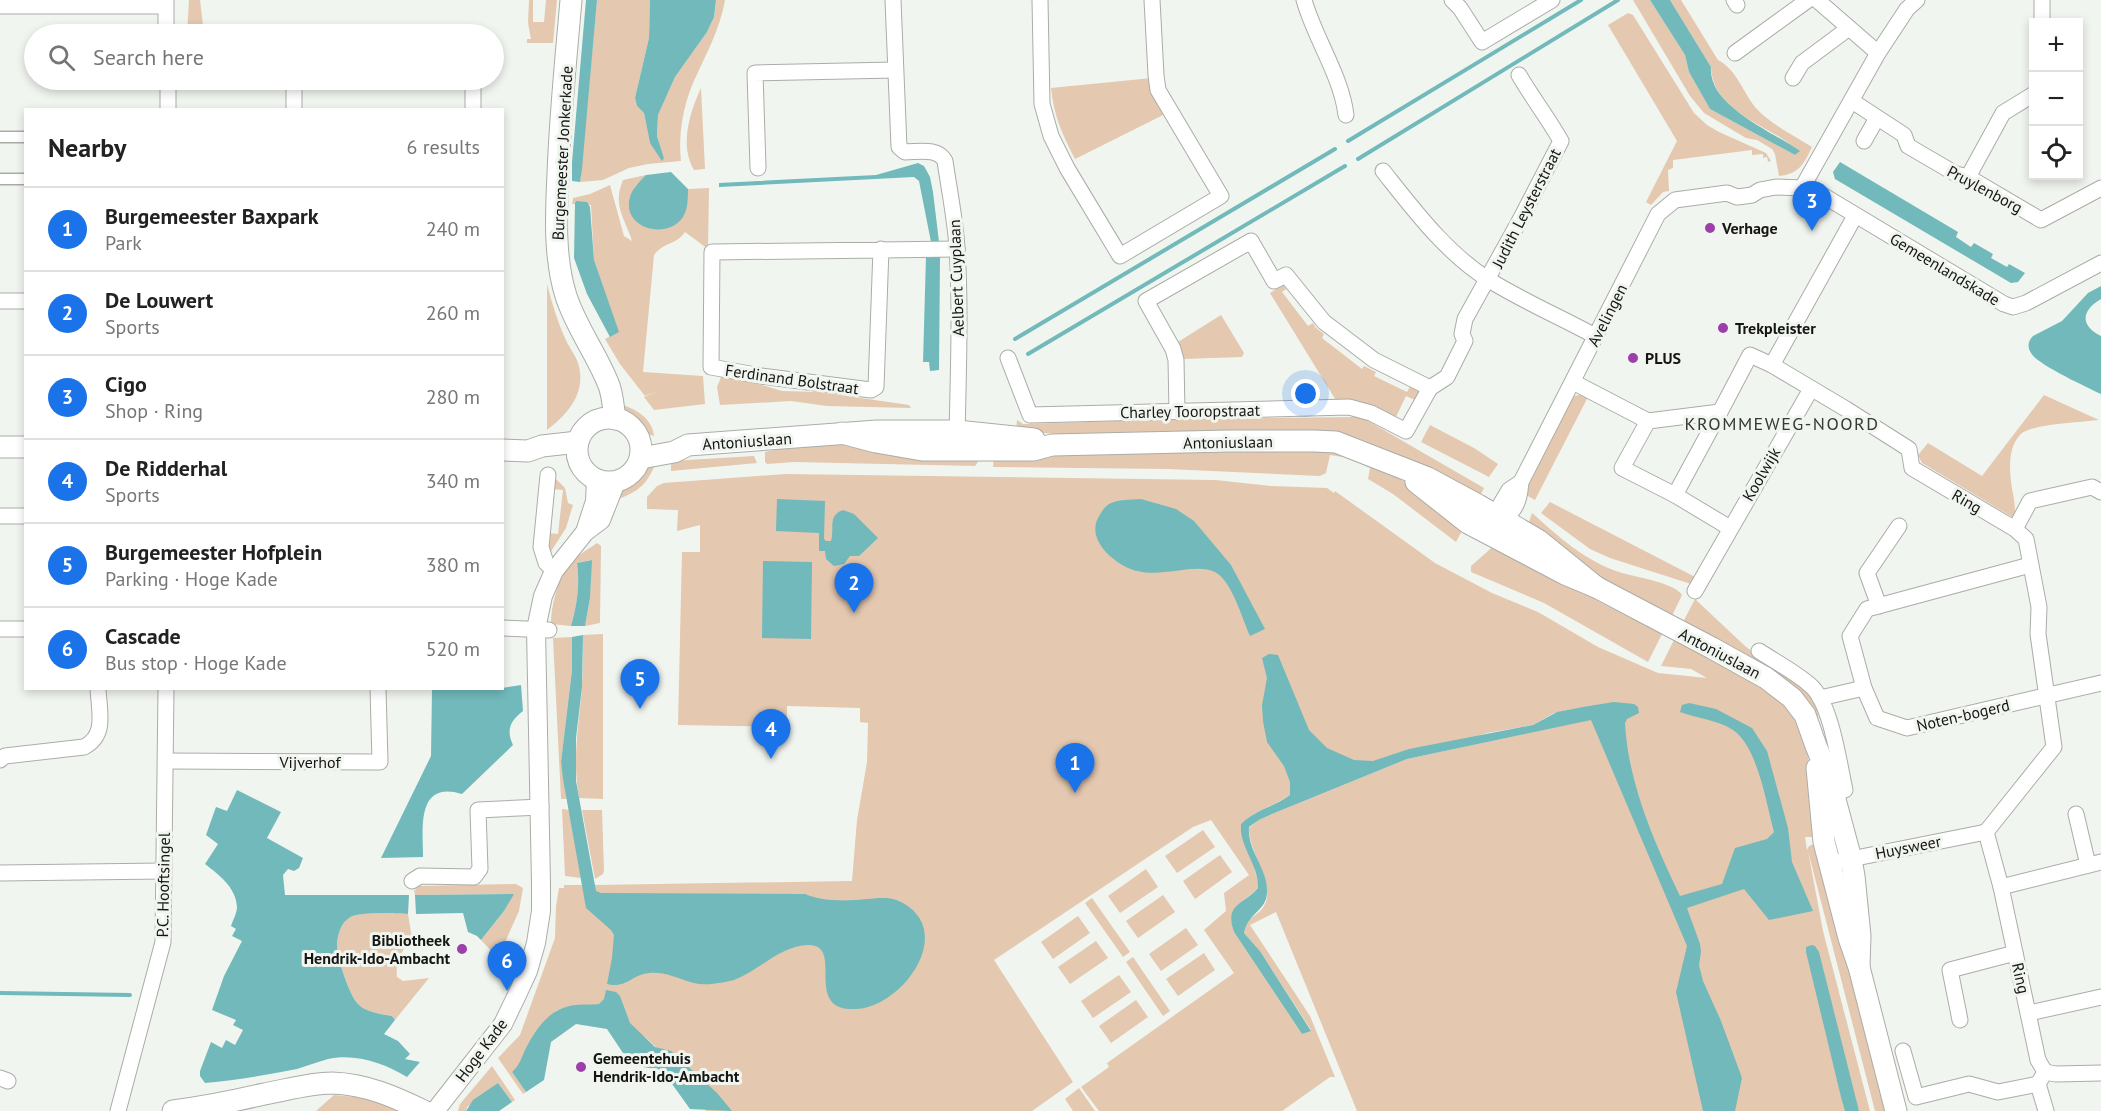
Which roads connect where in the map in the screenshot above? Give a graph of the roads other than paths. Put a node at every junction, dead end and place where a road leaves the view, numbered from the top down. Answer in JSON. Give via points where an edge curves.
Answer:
{"nodes":[{"id":1,"x":572,"y":0,"type":"edge"},
{"id":2,"x":893,"y":0,"type":"edge"},
{"id":3,"x":1040,"y":0,"type":"edge"},
{"id":4,"x":1152,"y":0,"type":"edge"},
{"id":5,"x":1304,"y":0,"type":"edge"},
{"id":6,"x":1452,"y":0,"type":"edge"},
{"id":7,"x":1552,"y":0,"type":"edge"},
{"id":8,"x":1808,"y":0,"type":"edge"},
{"id":9,"x":1817,"y":0,"type":"edge"},
{"id":10,"x":1917,"y":0,"type":"edge"},
{"id":11,"x":2042,"y":0,"type":"edge"},
{"id":12,"x":166,"y":3,"type":"edge"},
{"id":13,"x":0,"y":6,"type":"edge"},
{"id":14,"x":2042,"y":18,"type":"edge"},
{"id":15,"x":166,"y":24,"type":"edge"},
{"id":16,"x":1850,"y":28,"type":"junction"},
{"id":17,"x":1735,"y":53,"type":"dead end"},
{"id":18,"x":1878,"y":53,"type":"junction"},
{"id":19,"x":895,"y":70,"type":"junction"},
{"id":20,"x":1519,"y":75,"type":"dead end"},
{"id":21,"x":1793,"y":78,"type":"dead end"},
{"id":22,"x":168,"y":90,"type":"edge"},
{"id":23,"x":294,"y":90,"type":"edge"},
{"id":24,"x":472,"y":90,"type":"edge"},
{"id":25,"x":2029,"y":97,"type":"edge"},
{"id":26,"x":1852,"y":101,"type":"junction"},
{"id":27,"x":168,"y":108,"type":"edge"},
{"id":28,"x":294,"y":108,"type":"edge"},
{"id":29,"x":473,"y":108,"type":"edge"},
{"id":30,"x":1346,"y":115,"type":"dead end"},
{"id":31,"x":1877,"y":118,"type":"junction"},
{"id":32,"x":0,"y":137,"type":"edge"},
{"id":33,"x":24,"y":137,"type":"edge"},
{"id":34,"x":1864,"y":141,"type":"dead end"},
{"id":35,"x":758,"y":168,"type":"dead end"},
{"id":36,"x":1383,"y":171,"type":"dead end"},
{"id":37,"x":1968,"y":177,"type":"junction"},
{"id":38,"x":0,"y":179,"type":"edge"},
{"id":39,"x":24,"y":179,"type":"edge"},
{"id":40,"x":1802,"y":188,"type":"junction"},
{"id":41,"x":2101,"y":188,"type":"edge"},
{"id":42,"x":1855,"y":216,"type":"junction"},
{"id":43,"x":881,"y":249,"type":"junction"},
{"id":44,"x":957,"y":249,"type":"junction"},
{"id":45,"x":2101,"y":263,"type":"edge"},
{"id":46,"x":1488,"y":280,"type":"junction"},
{"id":47,"x":0,"y":301,"type":"edge"},
{"id":48,"x":24,"y":301,"type":"edge"},
{"id":49,"x":1595,"y":336,"type":"junction"},
{"id":50,"x":1008,"y":357,"type":"dead end"},
{"id":51,"x":1772,"y":366,"type":"junction"},
{"id":52,"x":1573,"y":382,"type":"junction"},
{"id":53,"x":1430,"y":388,"type":"junction"},
{"id":54,"x":1811,"y":389,"type":"junction"},
{"id":55,"x":1177,"y":412,"type":"junction"},
{"id":56,"x":1720,"y":412,"type":"junction"},
{"id":57,"x":608,"y":419,"type":"junction"},
{"id":58,"x":1648,"y":421,"type":"junction"},
{"id":59,"x":957,"y":441,"type":"junction"},
{"id":60,"x":0,"y":447,"type":"edge"},
{"id":61,"x":24,"y":447,"type":"edge"},
{"id":62,"x":504,"y":450,"type":"edge"},
{"id":63,"x":640,"y":450,"type":"junction"},
{"id":64,"x":578,"y":451,"type":"junction"},
{"id":65,"x":548,"y":475,"type":"dead end"},
{"id":66,"x":606,"y":481,"type":"junction"},
{"id":67,"x":2101,"y":492,"type":"edge"},
{"id":68,"x":1675,"y":495,"type":"junction"},
{"id":69,"x":0,"y":516,"type":"edge"},
{"id":70,"x":24,"y":516,"type":"edge"},
{"id":71,"x":1899,"y":526,"type":"dead end"},
{"id":72,"x":1497,"y":527,"type":"junction"},
{"id":73,"x":1730,"y":528,"type":"junction"},
{"id":74,"x":2014,"y":529,"type":"junction"},
{"id":75,"x":2030,"y":565,"type":"junction"},
{"id":76,"x":554,"y":571,"type":"junction"},
{"id":77,"x":1695,"y":591,"type":"dead end"},
{"id":78,"x":1879,"y":606,"type":"junction"},
{"id":79,"x":24,"y":628,"type":"edge"},
{"id":80,"x":504,"y":628,"type":"edge"},
{"id":81,"x":0,"y":629,"type":"edge"},
{"id":82,"x":543,"y":630,"type":"junction"},
{"id":83,"x":1759,"y":651,"type":"dead end"},
{"id":84,"x":2101,"y":683,"type":"edge"},
{"id":85,"x":1864,"y":688,"type":"junction"},
{"id":86,"x":98,"y":690,"type":"edge"},
{"id":87,"x":166,"y":690,"type":"edge"},
{"id":88,"x":378,"y":690,"type":"edge"},
{"id":89,"x":2047,"y":695,"type":"junction"},
{"id":90,"x":1820,"y":698,"type":"junction"},
{"id":91,"x":1816,"y":747,"type":"junction"},
{"id":92,"x":0,"y":760,"type":"edge"},
{"id":93,"x":166,"y":761,"type":"junction"},
{"id":94,"x":1845,"y":790,"type":"dead end"},
{"id":95,"x":541,"y":807,"type":"junction"},
{"id":96,"x":2076,"y":814,"type":"dead end"},
{"id":97,"x":1986,"y":832,"type":"junction"},
{"id":98,"x":1851,"y":859,"type":"junction"},
{"id":99,"x":1830,"y":864,"type":"junction"},
{"id":100,"x":2094,"y":864,"type":"edge"},
{"id":101,"x":164,"y":871,"type":"junction"},
{"id":102,"x":0,"y":873,"type":"edge"},
{"id":103,"x":412,"y":881,"type":"dead end"},
{"id":104,"x":2001,"y":887,"type":"junction"},
{"id":105,"x":2015,"y":953,"type":"junction"},
{"id":106,"x":1859,"y":967,"type":"junction"},
{"id":107,"x":2101,"y":997,"type":"edge"},
{"id":108,"x":2029,"y":1014,"type":"junction"},
{"id":109,"x":1960,"y":1020,"type":"dead end"},
{"id":110,"x":1903,"y":1051,"type":"dead end"},
{"id":111,"x":2101,"y":1073,"type":"edge"},
{"id":112,"x":2042,"y":1078,"type":"junction"},
{"id":113,"x":118,"y":1111,"type":"edge"},
{"id":114,"x":173,"y":1111,"type":"edge"},
{"id":115,"x":424,"y":1111,"type":"edge"},
{"id":116,"x":435,"y":1111,"type":"edge"},
{"id":117,"x":1896,"y":1111,"type":"edge"},
{"id":118,"x":2046,"y":1111,"type":"edge"}],
"edges":[{"from":1,"to":57,"type":"main road","name":"Burgemeester Jonkerkade","via":[[559,136],[558,245],[566,297],[602,370],[597,386]]},
{"from":2,"to":19,"type":"street","name":"Aelbert Cuyplaan"},
{"from":3,"to":4,"type":"street","via":[[1042,104],[1048,126],[1067,168],[1120,256],[1221,196],[1158,90]]},
{"from":5,"to":30,"type":"street","via":[[1344,99]]},
{"from":6,"to":7,"type":"street","via":[[1482,42]]},
{"from":8,"to":17,"type":"street"},
{"from":9,"to":16,"type":"street"},
{"from":10,"to":18,"type":"street"},
{"from":11,"to":14,"type":"street"},
{"from":12,"to":13,"type":"street"},
{"from":12,"to":15,"type":"street"},
{"from":16,"to":18,"type":"street"},
{"from":16,"to":21,"type":"street","via":[[1802,63]]},
{"from":18,"to":26,"type":"street"},
{"from":19,"to":35,"type":"street","via":[[754,73]]},
{"from":19,"to":44,"type":"street","name":"Aelbert Cuyplaan","via":[[899,147],[905,152],[937,152],[945,160]]},
{"from":20,"to":46,"type":"street","name":"Judith Leysterstraat","via":[[1561,141]]},
{"from":22,"to":27,"type":"street"},
{"from":23,"to":28,"type":"street"},
{"from":24,"to":29,"type":"street"},
{"from":25,"to":37,"type":"street","via":[[2003,113]]},
{"from":26,"to":31,"type":"street","name":"Pruylenborg"},
{"from":26,"to":40,"type":"street"},
{"from":31,"to":34,"type":"street"},
{"from":31,"to":37,"type":"street","name":"Pruylenborg","via":[[1904,135],[1908,146]]},
{"from":32,"to":33,"type":"street"},
{"from":36,"to":46,"type":"street","via":[[1420,218]]},
{"from":37,"to":41,"type":"street","name":"Pruylenborg","via":[[2042,220]]},
{"from":38,"to":39,"type":"street"},
{"from":40,"to":42,"type":"street","via":[[1824,196]]},
{"from":40,"to":49,"type":"street","name":"Avelingen","via":[[1776,187],[1745,196],[1727,193],[1669,203],[1658,214]]},
{"from":42,"to":45,"type":"street","name":"Gemeenlandskade","via":[[2013,307]]},
{"from":42,"to":51,"type":"street"},
{"from":43,"to":43,"type":"street","name":"Ferdinand Bolstraat","via":[[712,252],[711,367],[871,390],[876,387]]},
{"from":43,"to":44,"type":"street","name":"Ferdinand Bolstraat"},
{"from":44,"to":59,"type":"street","name":"Aelbert Cuyplaan"},
{"from":46,"to":49,"type":"street"},
{"from":46,"to":53,"type":"street","via":[[1465,319],[1464,341],[1447,377]]},
{"from":47,"to":48,"type":"street"},
{"from":49,"to":52,"type":"street","name":"Avelingen"},
{"from":50,"to":55,"type":"street","name":"Charley Tooropstraat","via":[[1030,415]]},
{"from":51,"to":54,"type":"street","name":"Ring"},
{"from":51,"to":56,"type":"street","name":"Ring","via":[[1750,355]]},
{"from":52,"to":58,"type":"street"},
{"from":52,"to":72,"type":"street","name":"Avelingen","via":[[1521,482],[1512,512]]},
{"from":53,"to":55,"type":"street","name":"Charley Tooropstraat","via":[[1407,431],[1349,407]]},
{"from":53,"to":55,"type":"street","via":[[1374,360],[1324,322],[1286,275],[1274,281],[1251,241],[1146,301],[1173,349]]},
{"from":54,"to":73,"type":"street","name":"Koolwijk"},
{"from":54,"to":74,"type":"street","name":"Ring","via":[[1909,449],[1912,468]]},
{"from":56,"to":58,"type":"street"},
{"from":56,"to":68,"type":"street"},
{"from":57,"to":63,"type":"main road","via":[[634,430]]},
{"from":57,"to":64,"type":"main road","via":[[586,428]]},
{"from":58,"to":68,"type":"street","via":[[1622,468]]},
{"from":59,"to":63,"type":"main road","name":"Antoniuslaan","via":[[922,450],[842,433],[688,445],[674,452]]},
{"from":59,"to":72,"type":"main road","name":"Antoniuslaan","via":[[1033,450],[1052,446],[1336,442],[1400,468],[1468,523]]},
{"from":60,"to":61,"type":"main road"},
{"from":62,"to":64,"type":"main road","via":[[541,455]]},
{"from":63,"to":66,"type":"main road","via":[[632,474]]},
{"from":64,"to":66,"type":"main road","via":[[585,472]]},
{"from":65,"to":76,"type":"street","via":[[541,547],[546,563]]},
{"from":66,"to":76,"type":"street","name":"Hoge Kade","via":[[585,532]]},
{"from":67,"to":74,"type":"street","via":[[2092,487],[2030,501]]},
{"from":68,"to":73,"type":"street"},
{"from":69,"to":70,"type":"street"},
{"from":71,"to":78,"type":"street","via":[[1867,573]]},
{"from":72,"to":91,"type":"main road","name":"Antoniuslaan","via":[[1565,574],[1766,678],[1792,698],[1805,715]]},
{"from":73,"to":77,"type":"street","name":"Koolwijk"},
{"from":74,"to":75,"type":"street","name":"Ring","via":[[2026,539]]},
{"from":75,"to":78,"type":"street","name":"Noten-bogerd"},
{"from":75,"to":89,"type":"street","name":"Ring","via":[[2039,607],[2038,634]]},
{"from":76,"to":82,"type":"street","name":"Hoge Kade","via":[[543,596]]},
{"from":78,"to":85,"type":"street","name":"Noten-bogerd","via":[[1867,609],[1851,636]]},
{"from":79,"to":81,"type":"street"},
{"from":80,"to":82,"type":"street"},
{"from":82,"to":95,"type":"street","name":"Hoge Kade"},
{"from":83,"to":90,"type":"street","via":[[1811,686]]},
{"from":84,"to":89,"type":"street","name":"Noten-bogerd"},
{"from":85,"to":89,"type":"street","name":"Noten-bogerd","via":[[1878,718],[1906,728]]},
{"from":85,"to":90,"type":"street"},
{"from":86,"to":92,"type":"street","via":[[99,731],[95,741],[84,747],[5,756]]},
{"from":87,"to":93,"type":"street","name":"P.C. Hooftsingel"},
{"from":88,"to":93,"type":"street","name":"Vijverhof","via":[[380,762]]},
{"from":89,"to":97,"type":"street","name":"Ring","via":[[2054,747]]},
{"from":90,"to":94,"type":"street","via":[[1830,723]]},
{"from":91,"to":98,"type":"main road","name":"Antoniuslaan","via":[[1829,777]]},
{"from":91,"to":99,"type":"main road","name":"Antoniuslaan","via":[[1824,842]]},
{"from":93,"to":101,"type":"street","name":"P.C. Hooftsingel"},
{"from":95,"to":103,"type":"street","via":[[478,810],[480,869],[474,877],[420,876]]},
{"from":95,"to":116,"type":"street","name":"Hoge Kade","via":[[541,911],[528,970],[503,1024]]},
{"from":96,"to":100,"type":"street"},
{"from":97,"to":98,"type":"street","name":"Huysweer"},
{"from":97,"to":104,"type":"street","name":"Ring"},
{"from":98,"to":99,"type":"street","name":"Huysweer"},
{"from":98,"to":106,"type":"main road","name":"Antoniuslaan","via":[[1860,936]]},
{"from":99,"to":106,"type":"main road","name":"Antoniuslaan"},
{"from":100,"to":104,"type":"street"},
{"from":101,"to":102,"type":"street"},
{"from":101,"to":113,"type":"street","name":"P.C. Hooftsingel","via":[[163,942]]},
{"from":104,"to":105,"type":"street","name":"Ring"},
{"from":105,"to":108,"type":"street","name":"Ring"},
{"from":105,"to":109,"type":"street","via":[[1950,970]]},
{"from":106,"to":117,"type":"main road","name":"Antoniuslaan"},
{"from":107,"to":108,"type":"street"},
{"from":108,"to":112,"type":"street","name":"Ring"},
{"from":110,"to":112,"type":"street","via":[[1916,1097],[1969,1084],[1998,1092]]},
{"from":111,"to":112,"type":"street"},
{"from":112,"to":118,"type":"street","name":"Ring"},
{"from":114,"to":115,"type":"main road","via":[[332,1083],[389,1094]]}]}
